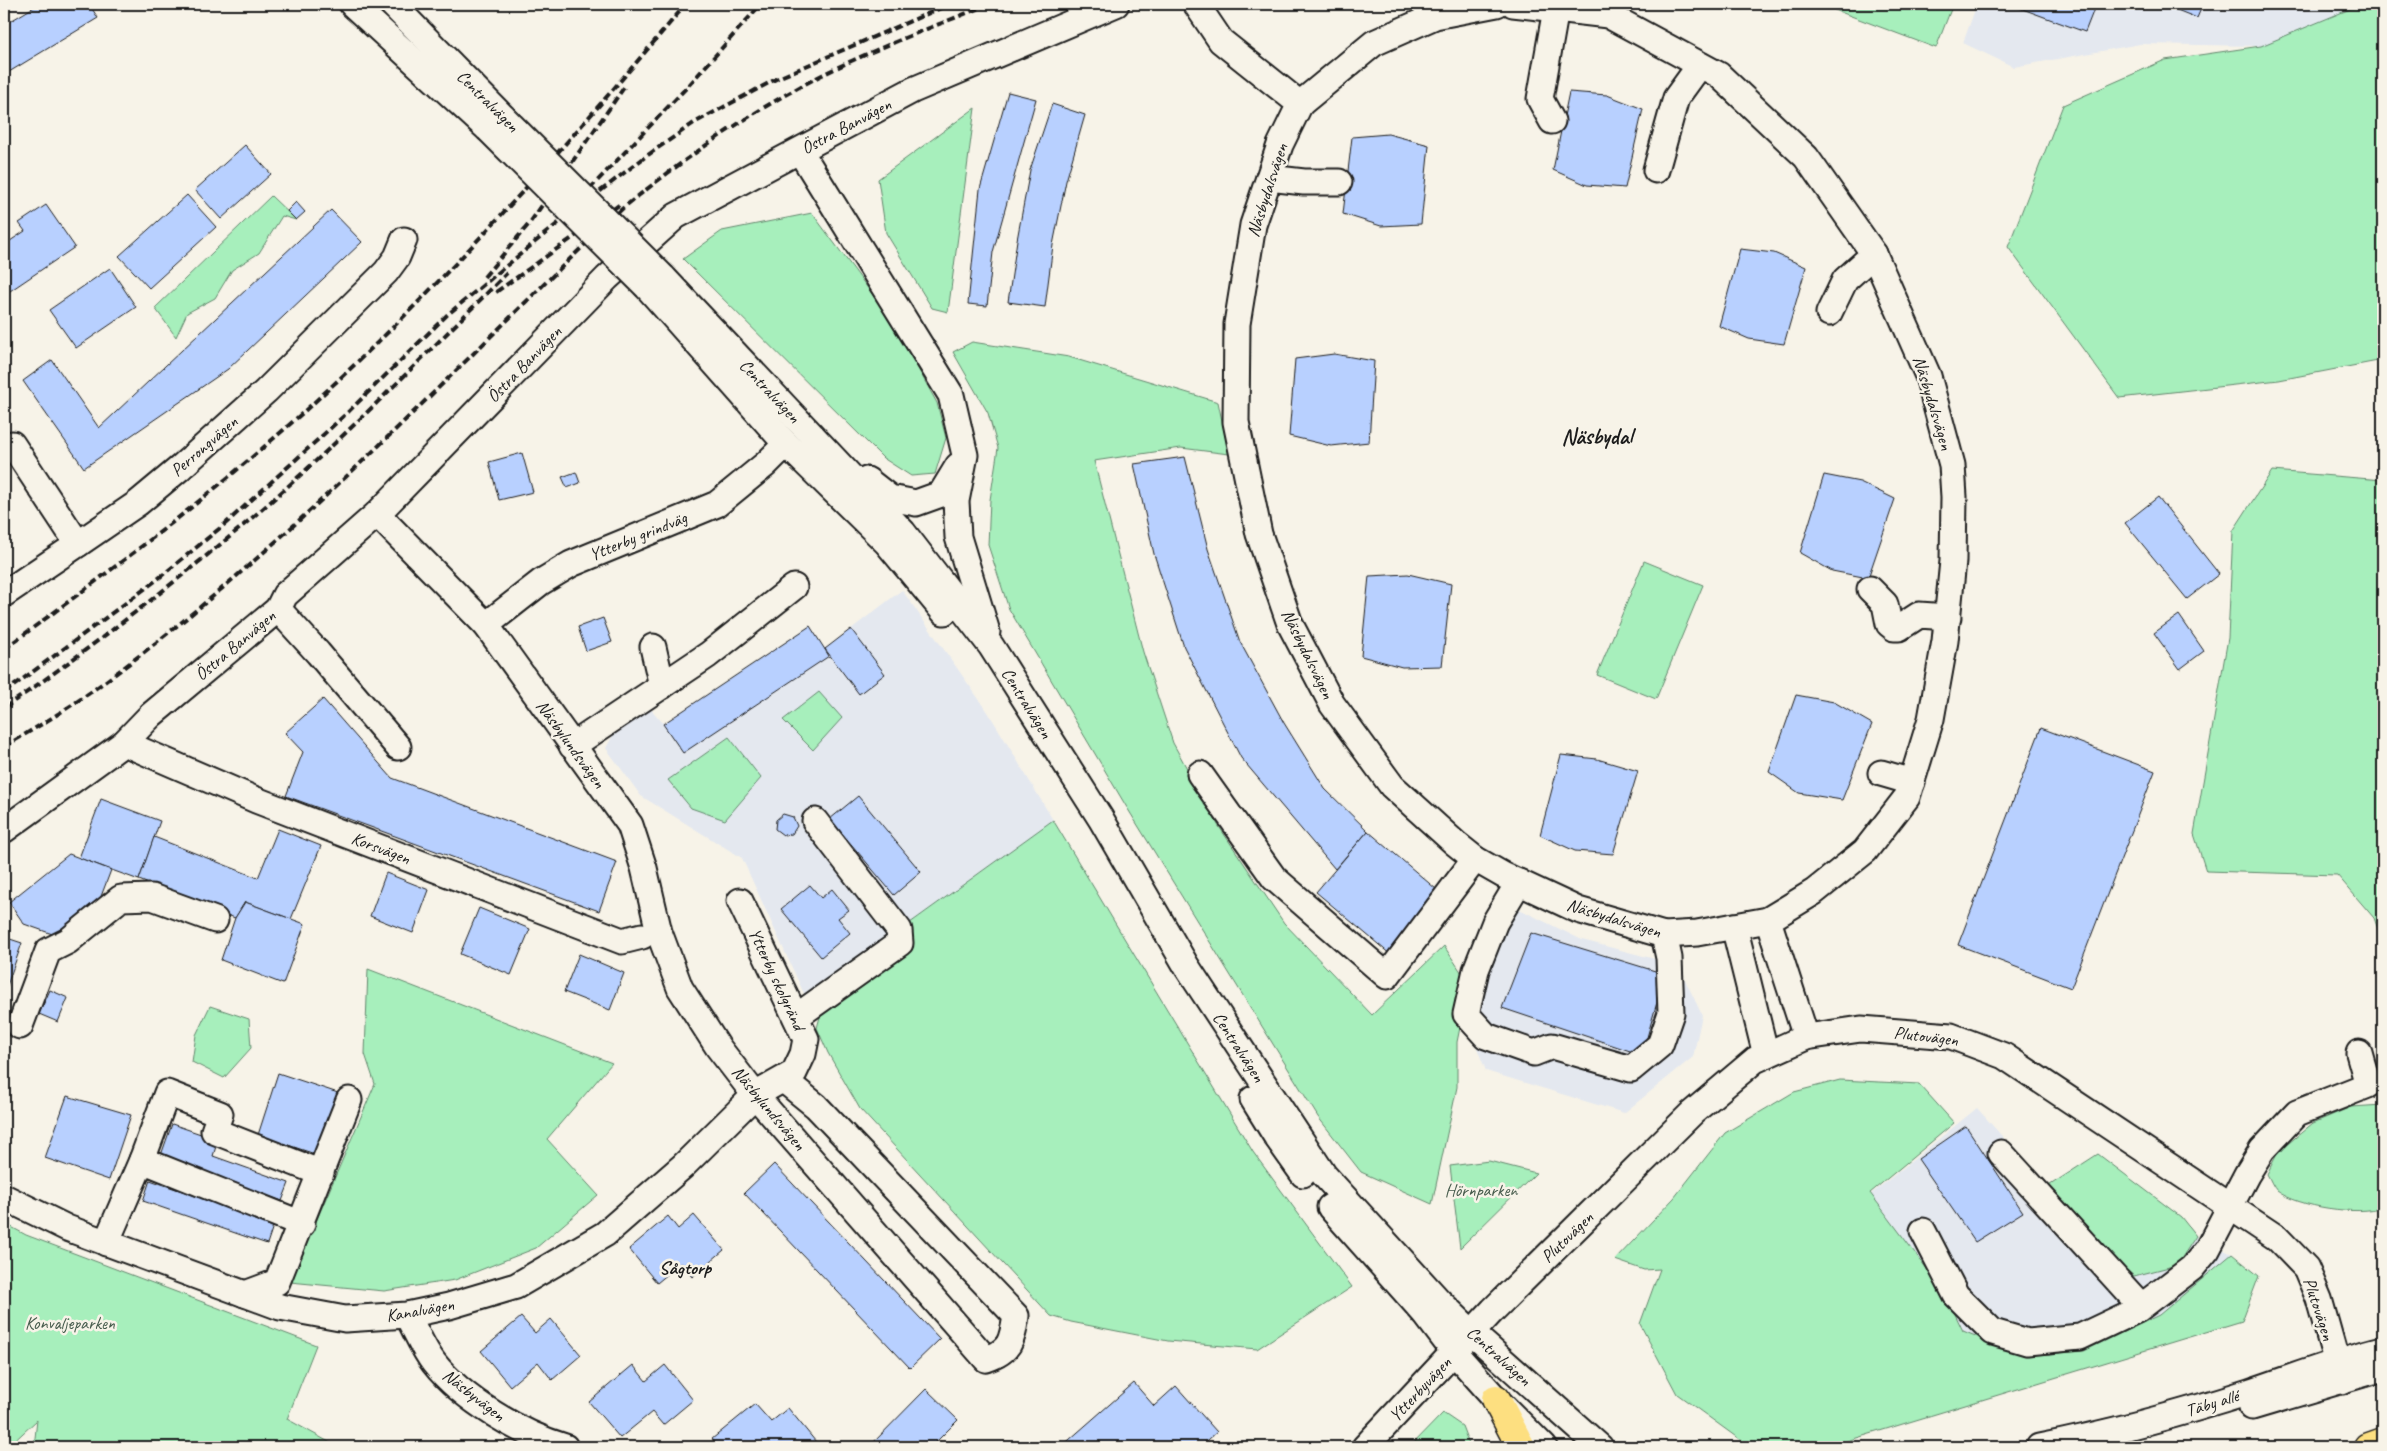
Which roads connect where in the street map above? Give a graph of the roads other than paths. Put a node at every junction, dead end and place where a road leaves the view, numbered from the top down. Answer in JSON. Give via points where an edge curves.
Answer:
{"nodes":[{"id":1,"x":352,"y":4,"type":"edge"},
{"id":2,"x":392,"y":4,"type":"edge"},
{"id":3,"x":1116,"y":4,"type":"edge"},
{"id":4,"x":1196,"y":4,"type":"edge"},
{"id":5,"x":1497,"y":4,"type":"edge"},
{"id":6,"x":1513,"y":4,"type":"edge"},
{"id":7,"x":1556,"y":9,"type":"junction"},
{"id":8,"x":1700,"y":65,"type":"junction"},
{"id":9,"x":1300,"y":104,"type":"junction"},
{"id":10,"x":1552,"y":121,"type":"dead end"},
{"id":11,"x":496,"y":124,"type":"junction"},
{"id":12,"x":800,"y":151,"type":"junction"},
{"id":13,"x":1656,"y":170,"type":"dead end"},
{"id":14,"x":1269,"y":178,"type":"junction"},
{"id":15,"x":1338,"y":182,"type":"dead end"},
{"id":16,"x":404,"y":240,"type":"dead end"},
{"id":17,"x":1874,"y":254,"type":"junction"},
{"id":18,"x":655,"y":282,"type":"junction"},
{"id":19,"x":1829,"y":312,"type":"dead end"},
{"id":20,"x":808,"y":432,"type":"junction"},
{"id":21,"x":6,"y":441,"type":"edge"},
{"id":22,"x":786,"y":444,"type":"junction"},
{"id":23,"x":965,"y":455,"type":"junction"},
{"id":24,"x":377,"y":514,"type":"junction"},
{"id":25,"x":78,"y":544,"type":"junction"},
{"id":26,"x":794,"y":588,"type":"dead end"},
{"id":27,"x":1870,"y":589,"type":"dead end"},
{"id":28,"x":4,"y":594,"type":"edge"},
{"id":29,"x":278,"y":609,"type":"junction"},
{"id":30,"x":1948,"y":617,"type":"junction"},
{"id":31,"x":486,"y":625,"type":"junction"},
{"id":32,"x":991,"y":646,"type":"junction"},
{"id":33,"x":653,"y":647,"type":"dead end"},
{"id":34,"x":662,"y":686,"type":"junction"},
{"id":35,"x":124,"y":743,"type":"junction"},
{"id":36,"x":572,"y":746,"type":"junction"},
{"id":37,"x":398,"y":747,"type":"dead end"},
{"id":38,"x":1881,"y":773,"type":"dead end"},
{"id":39,"x":1200,"y":774,"type":"dead end"},
{"id":40,"x":1912,"y":782,"type":"junction"},
{"id":41,"x":815,"y":821,"type":"dead end"},
{"id":42,"x":4,"y":830,"type":"edge"},
{"id":43,"x":1475,"y":859,"type":"junction"},
{"id":44,"x":1519,"y":882,"type":"junction"},
{"id":45,"x":740,"y":901,"type":"dead end"},
{"id":46,"x":215,"y":920,"type":"dead end"},
{"id":47,"x":1768,"y":920,"type":"junction"},
{"id":48,"x":1734,"y":926,"type":"junction"},
{"id":49,"x":1664,"y":935,"type":"junction"},
{"id":50,"x":642,"y":936,"type":"dead end"},
{"id":51,"x":796,"y":1017,"type":"junction"},
{"id":52,"x":20,"y":1026,"type":"dead end"},
{"id":53,"x":1806,"y":1037,"type":"junction"},
{"id":54,"x":2358,"y":1053,"type":"dead end"},
{"id":55,"x":1766,"y":1055,"type":"junction"},
{"id":56,"x":784,"y":1080,"type":"junction"},
{"id":57,"x":755,"y":1095,"type":"junction"},
{"id":58,"x":349,"y":1100,"type":"dead end"},
{"id":59,"x":2001,"y":1153,"type":"dead end"},
{"id":60,"x":142,"y":1160,"type":"junction"},
{"id":61,"x":322,"y":1173,"type":"junction"},
{"id":62,"x":4,"y":1197,"type":"edge"},
{"id":63,"x":2230,"y":1208,"type":"junction"},
{"id":64,"x":302,"y":1224,"type":"junction"},
{"id":65,"x":1923,"y":1231,"type":"dead end"},
{"id":66,"x":106,"y":1243,"type":"junction"},
{"id":67,"x":245,"y":1294,"type":"junction"},
{"id":68,"x":2141,"y":1306,"type":"junction"},
{"id":69,"x":407,"y":1316,"type":"junction"},
{"id":70,"x":1472,"y":1333,"type":"junction"},
{"id":71,"x":2383,"y":1349,"type":"edge"},
{"id":72,"x":1454,"y":1352,"type":"junction"},
{"id":73,"x":2383,"y":1368,"type":"edge"},
{"id":74,"x":2338,"y":1371,"type":"junction"},
{"id":75,"x":1496,"y":1400,"type":"junction"},
{"id":76,"x":2383,"y":1442,"type":"edge"},
{"id":77,"x":565,"y":1447,"type":"edge"},
{"id":78,"x":1365,"y":1447,"type":"edge"},
{"id":79,"x":1521,"y":1447,"type":"edge"},
{"id":80,"x":1544,"y":1447,"type":"edge"},
{"id":81,"x":1600,"y":1447,"type":"edge"},
{"id":82,"x":2039,"y":1447,"type":"edge"},
{"id":83,"x":2115,"y":1447,"type":"edge"},
{"id":84,"x":2368,"y":1447,"type":"edge"}],
"edges":[{"from":1,"to":11,"type":"street","name":"Centralvägen"},
{"from":2,"to":11,"type":"street","name":"Centralvägen"},
{"from":3,"to":12,"type":"street","name":"Östra Banvägen","via":[[913,90]]},
{"from":4,"to":9,"type":"street","via":[[1221,41]]},
{"from":5,"to":9,"type":"street","name":"Näsbydalsvägen","via":[[1435,16],[1374,43]]},
{"from":6,"to":7,"type":"street","name":"Näsbydalsvägen"},
{"from":7,"to":8,"type":"street","name":"Näsbydalsvägen","via":[[1608,15]]},
{"from":7,"to":10,"type":"street","via":[[1540,99]]},
{"from":8,"to":13,"type":"street","via":[[1676,98]]},
{"from":8,"to":17,"type":"street","name":"Näsbydalsvägen","via":[[1719,75],[1806,157]]},
{"from":9,"to":14,"type":"street","name":"Näsbydalsvägen","via":[[1280,145]]},
{"from":11,"to":18,"type":"street","name":"Centralvägen","bridge":true},
{"from":12,"to":23,"type":"street","via":[[951,395]]},
{"from":12,"to":24,"type":"street","name":"Östra Banvägen","via":[[676,216],[607,278]]},
{"from":14,"to":15,"type":"street"},
{"from":14,"to":43,"type":"street","name":"Näsbydalsvägen","via":[[1253,224],[1237,324],[1236,422],[1260,534],[1290,624],[1332,704],[1392,786]]},
{"from":16,"to":25,"type":"street","name":"Perrongvägen","via":[[386,272],[266,391],[138,503]]},
{"from":17,"to":19,"type":"street","via":[[1845,280]]},
{"from":17,"to":30,"type":"street","name":"Näsbydalsvägen","via":[[1928,376],[1952,465],[1953,561]]},
{"from":18,"to":20,"type":"street","name":"Centralvägen"},
{"from":18,"to":22,"type":"street","name":"Centralvägen"},
{"from":20,"to":23,"type":"street","via":[[890,498],[916,503],[942,494]]},
{"from":20,"to":32,"type":"street","name":"Centralvägen","via":[[903,532]]},
{"from":21,"to":25,"type":"street"},
{"from":22,"to":31,"type":"street","name":"Ytterby grindväg","via":[[716,504],[570,564]]},
{"from":22,"to":72,"type":"street","name":"Centralvägen","via":[[887,543],[979,654],[1276,1136],[1313,1187]]},
{"from":23,"to":32,"type":"street","via":[[956,501],[958,537]]},
{"from":24,"to":29,"type":"street","name":"Östra Banvägen","via":[[285,595]]},
{"from":24,"to":31,"type":"street","name":"Näsbylundsvägen"},
{"from":25,"to":28,"type":"street","name":"Perrongvägen"},
{"from":26,"to":34,"type":"street","via":[[708,655]]},
{"from":27,"to":30,"type":"street","via":[[1885,604],[1889,624],[1894,628],[1919,615]]},
{"from":29,"to":35,"type":"street","name":"Östra Banvägen","via":[[151,714]]},
{"from":29,"to":37,"type":"street"},
{"from":30,"to":40,"type":"street","name":"Näsbydalsvägen","via":[[1931,719]]},
{"from":31,"to":36,"type":"street","name":"Näsbylundsvägen"},
{"from":32,"to":70,"type":"street","name":"Centralvägen","via":[[1101,819],[1187,967],[1324,1175]]},
{"from":33,"to":34,"type":"street"},
{"from":34,"to":36,"type":"street"},
{"from":35,"to":42,"type":"street","name":"Östra Banvägen"},
{"from":35,"to":50,"type":"street","name":"Korsvägen","via":[[256,800],[622,941]]},
{"from":36,"to":57,"type":"street","name":"Näsbylundsvägen","via":[[630,825],[659,932],[680,988],[718,1047]]},
{"from":38,"to":40,"type":"street"},
{"from":39,"to":43,"type":"street","via":[[1274,878],[1387,976]]},
{"from":40,"to":47,"type":"street","name":"Näsbydalsvägen","via":[[1907,797],[1865,851],[1814,892]]},
{"from":41,"to":51,"type":"street","via":[[899,930],[900,943]]},
{"from":43,"to":44,"type":"street","name":"Näsbydalsvägen"},
{"from":44,"to":49,"type":"street","name":"Näsbydalsvägen","via":[[1578,910]]},
{"from":44,"to":49,"type":"street","via":[[1495,922],[1476,970],[1466,1014],[1486,1036],[1534,1053],[1552,1046],[1631,1069],[1660,1045],[1671,1013],[1669,958]]},
{"from":45,"to":51,"type":"street","name":"Ytterby skolgränd"},
{"from":46,"to":52,"type":"street","via":[[152,897],[121,898],[68,941],[48,951]]},
{"from":47,"to":48,"type":"street","name":"Näsbydalsvägen"},
{"from":47,"to":53,"type":"street"},
{"from":48,"to":49,"type":"street","name":"Näsbydalsvägen"},
{"from":48,"to":55,"type":"street"},
{"from":51,"to":56,"type":"street","name":"Ytterby skolgränd","via":[[806,1039],[794,1073]]},
{"from":53,"to":55,"type":"street","name":"Plutovägen"},
{"from":53,"to":63,"type":"street","name":"Plutovägen","via":[[1862,1030],[1951,1036],[2004,1056]]},
{"from":54,"to":63,"type":"street","via":[[2368,1085],[2297,1113],[2262,1150]]},
{"from":55,"to":70,"type":"street","name":"Plutovägen","via":[[1755,1060],[1692,1114]]},
{"from":56,"to":57,"type":"street","name":"Kanalvägen"},
{"from":56,"to":57,"type":"street","name":"Näsbylundsvägen","via":[[816,1106],[1016,1316],[1012,1342],[999,1355],[986,1359]]},
{"from":57,"to":69,"type":"street","name":"Kanalvägen","via":[[683,1166],[605,1234],[516,1286]]},
{"from":58,"to":61,"type":"street"},
{"from":59,"to":68,"type":"street"},
{"from":60,"to":61,"type":"street","via":[[167,1094],[220,1114],[214,1131]]},
{"from":60,"to":64,"type":"street"},
{"from":60,"to":66,"type":"street"},
{"from":61,"to":64,"type":"street"},
{"from":62,"to":66,"type":"street","name":"Kanalvägen"},
{"from":63,"to":68,"type":"street","via":[[2208,1250],[2192,1268]]},
{"from":63,"to":74,"type":"street","name":"Plutovägen","via":[[2277,1238],[2306,1268],[2319,1299]]},
{"from":64,"to":67,"type":"street","via":[[277,1282]]},
{"from":65,"to":68,"type":"street","via":[[1956,1296],[1993,1332],[2026,1342],[2080,1337]]},
{"from":66,"to":67,"type":"street","name":"Kanalvägen"},
{"from":67,"to":69,"type":"street","name":"Kanalvägen","via":[[280,1307],[345,1318]]},
{"from":69,"to":77,"type":"street","name":"Näsbyvägen","via":[[434,1362],[461,1389],[500,1418]]},
{"from":70,"to":72,"type":"street","name":"Plutovägen"},
{"from":70,"to":81,"type":"street","name":"Centralvägen"},
{"from":71,"to":74,"type":"street","name":"Täby allé"},
{"from":72,"to":75,"type":"street","name":"Centralvägen"},
{"from":72,"to":78,"type":"street","name":"Ytterbyvägen"},
{"from":73,"to":74,"type":"street","name":"Täby allé"},
{"from":74,"to":82,"type":"street","name":"Täby allé","via":[[2251,1391],[2101,1435]]},
{"from":74,"to":83,"type":"street","name":"Täby allé"},
{"from":75,"to":79,"type":"highway"},
{"from":75,"to":80,"type":"street","name":"Centralvägen"},
{"from":76,"to":84,"type":"highway"}]}
